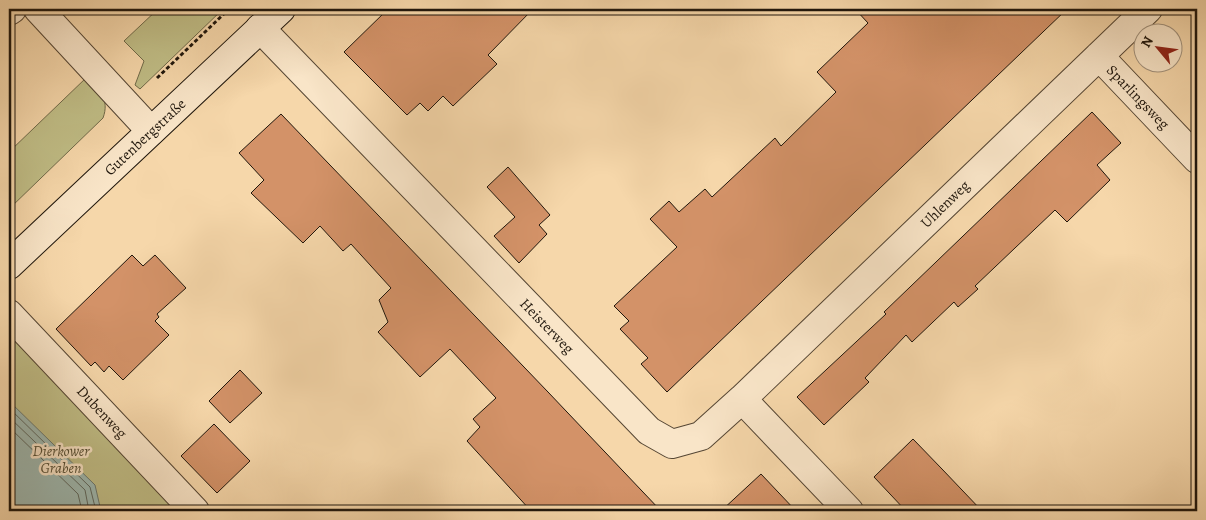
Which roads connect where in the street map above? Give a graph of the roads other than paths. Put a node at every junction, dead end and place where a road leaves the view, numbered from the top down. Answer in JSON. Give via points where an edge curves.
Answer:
{"nodes":[{"id":1,"x":12,"y":9,"type":"edge"},
{"id":2,"x":38,"y":9,"type":"edge"},
{"id":3,"x":281,"y":9,"type":"edge"},
{"id":4,"x":1148,"y":9,"type":"edge"},
{"id":5,"x":9,"y":11,"type":"edge"},
{"id":6,"x":260,"y":28,"type":"junction"},
{"id":7,"x":1099,"y":56,"type":"junction"},
{"id":8,"x":151,"y":131,"type":"junction"},
{"id":9,"x":1197,"y":159,"type":"edge"},
{"id":10,"x":9,"y":265,"type":"edge"},
{"id":11,"x":9,"y":314,"type":"edge"},
{"id":12,"x":742,"y":399,"type":"junction"},
{"id":13,"x":196,"y":511,"type":"edge"},
{"id":14,"x":849,"y":511,"type":"edge"}],
"edges":[{"from":1,"to":5,"type":"street"},
{"from":2,"to":8,"type":"street"},
{"from":3,"to":6,"type":"street","name":"Gutenbergstraße"},
{"from":4,"to":7,"type":"street","name":"Uhlenweg"},
{"from":6,"to":8,"type":"street","name":"Gutenbergstraße"},
{"from":6,"to":12,"type":"street","name":"Heisterweg","via":[[649,431],[672,444],[701,436]]},
{"from":7,"to":9,"type":"street","name":"Sparlingsweg"},
{"from":7,"to":12,"type":"street","name":"Uhlenweg"},
{"from":8,"to":10,"type":"street","name":"Gutenbergstraße"},
{"from":11,"to":13,"type":"street","name":"Dubenweg"},
{"from":12,"to":14,"type":"street"}]}
